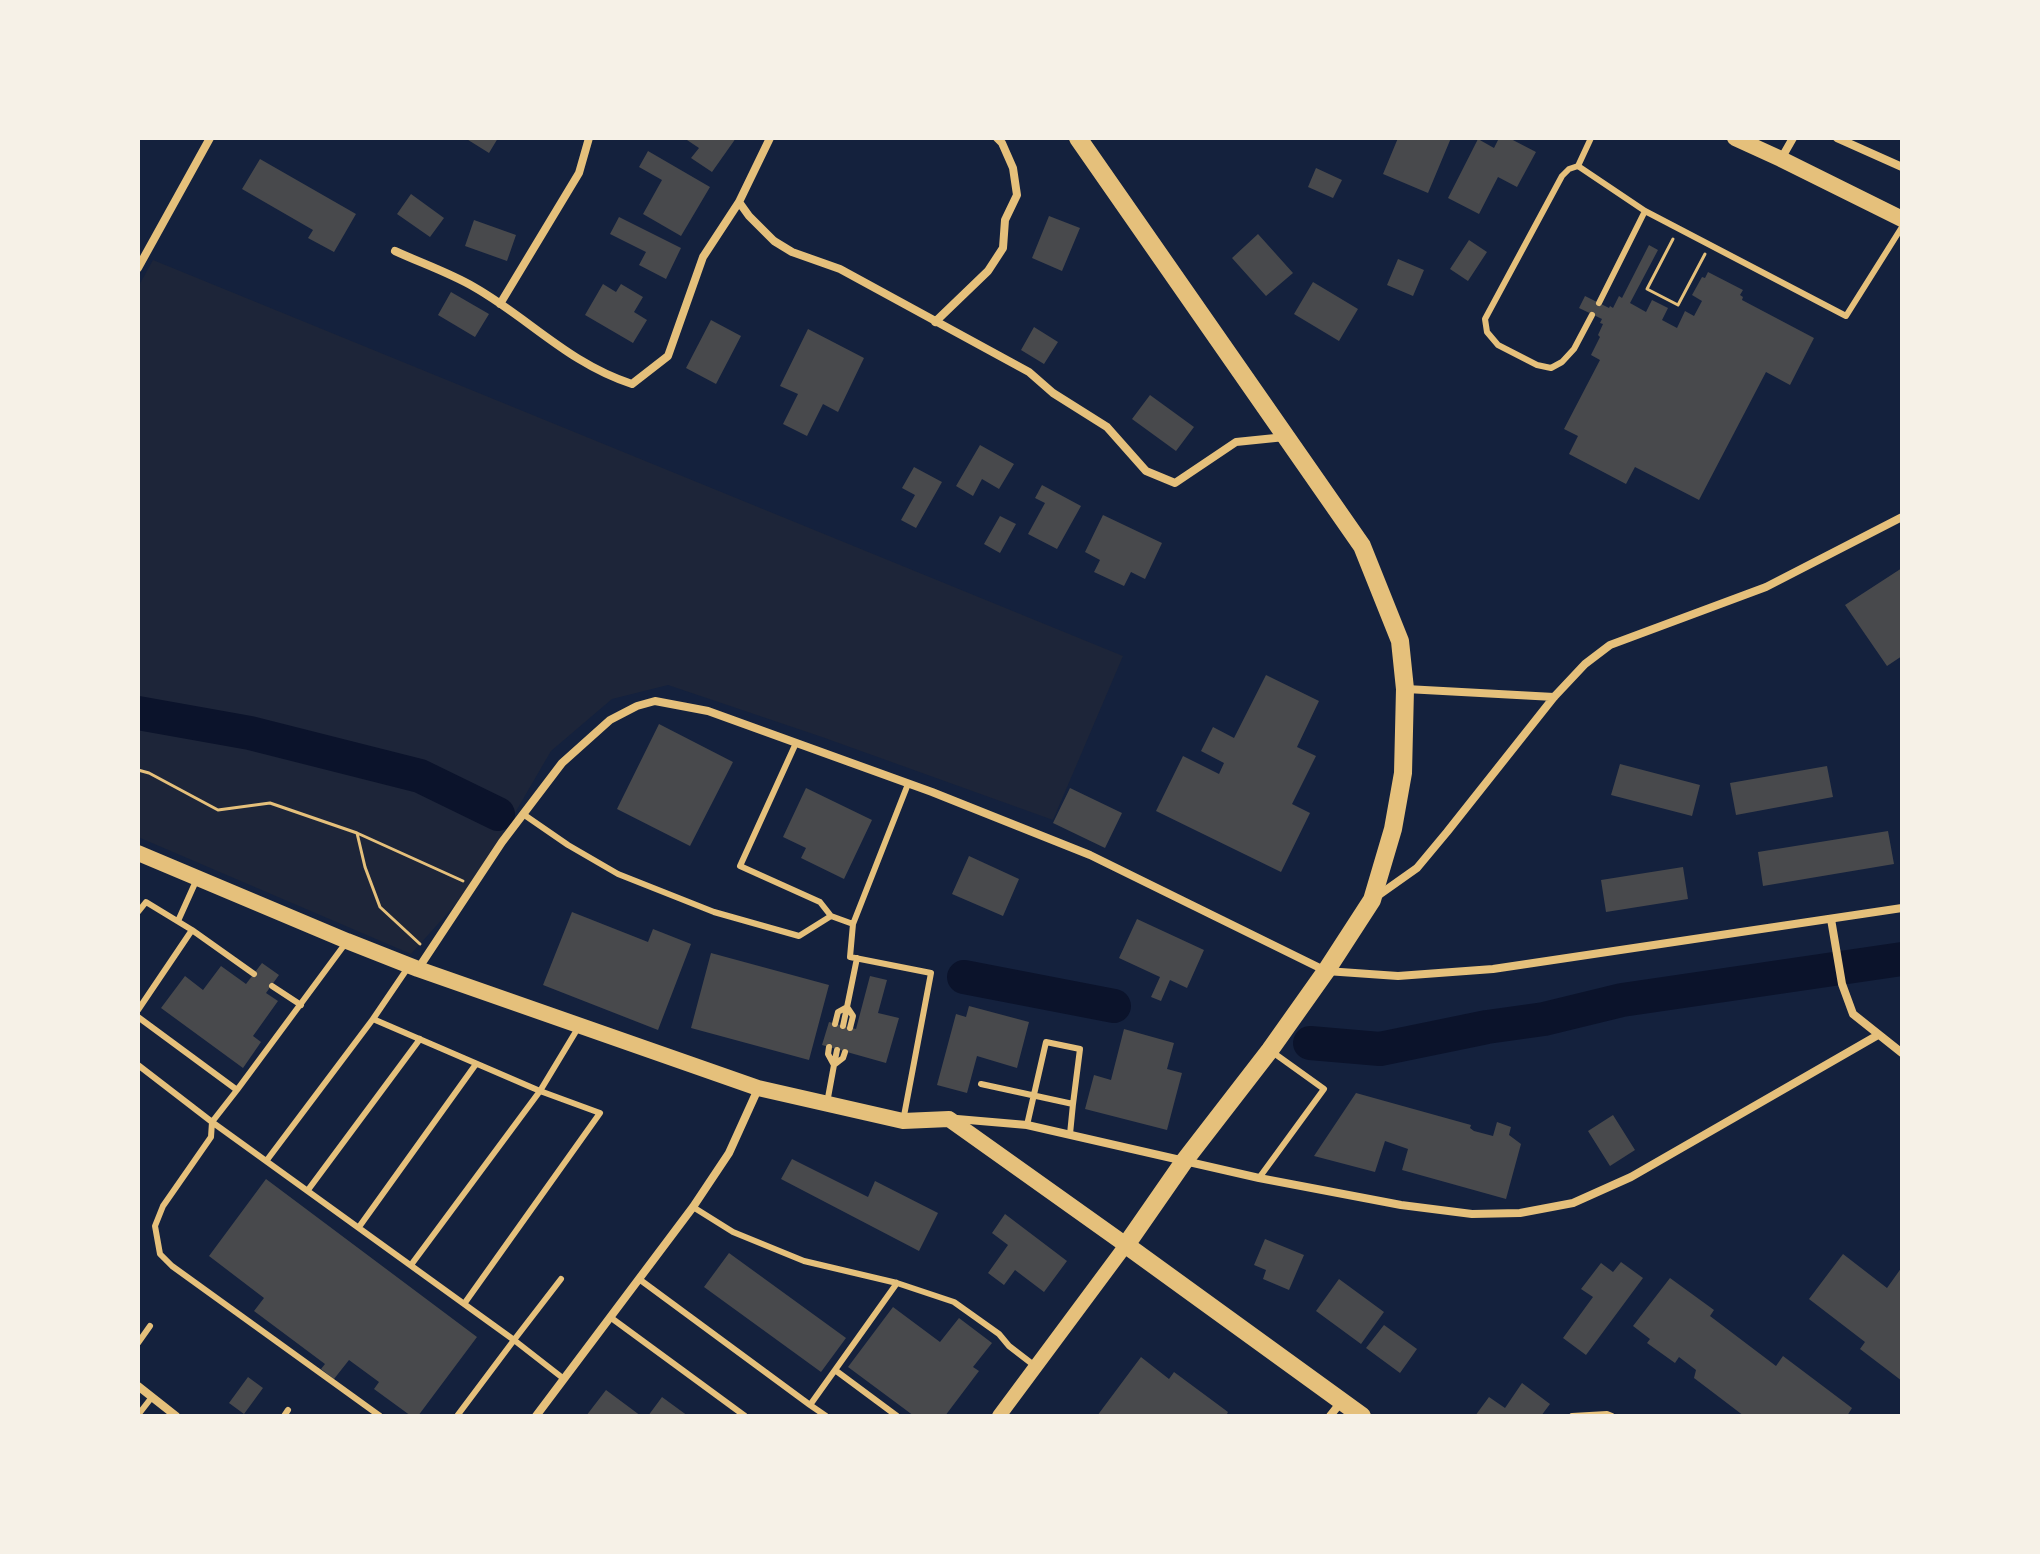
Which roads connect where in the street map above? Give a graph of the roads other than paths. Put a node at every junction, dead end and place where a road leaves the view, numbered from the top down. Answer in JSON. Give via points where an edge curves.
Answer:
{"nodes":[{"id":1,"x":210,"y":138,"type":"edge"},
{"id":2,"x":589,"y":138,"type":"edge"},
{"id":3,"x":770,"y":138,"type":"edge"},
{"id":4,"x":997,"y":138,"type":"edge"},
{"id":5,"x":1078,"y":138,"type":"edge"},
{"id":6,"x":1591,"y":138,"type":"edge"},
{"id":7,"x":1735,"y":138,"type":"edge"},
{"id":8,"x":1793,"y":138,"type":"edge"},
{"id":9,"x":1837,"y":138,"type":"edge"},
{"id":10,"x":1781,"y":159,"type":"junction"},
{"id":11,"x":1578,"y":166,"type":"junction"},
{"id":12,"x":1902,"y":167,"type":"edge"},
{"id":13,"x":739,"y":202,"type":"junction"},
{"id":14,"x":1645,"y":211,"type":"junction"},
{"id":15,"x":1902,"y":219,"type":"edge"},
{"id":16,"x":1902,"y":227,"type":"edge"},
{"id":17,"x":395,"y":251,"type":"dead end"},
{"id":18,"x":138,"y":268,"type":"edge"},
{"id":19,"x":1599,"y":303,"type":"dead end"},
{"id":20,"x":500,"y":304,"type":"junction"},
{"id":21,"x":1592,"y":315,"type":"dead end"},
{"id":22,"x":935,"y":322,"type":"junction"},
{"id":23,"x":1285,"y":437,"type":"junction"},
{"id":24,"x":1902,"y":517,"type":"edge"},
{"id":25,"x":1405,"y":689,"type":"junction"},
{"id":26,"x":1554,"y":697,"type":"junction"},
{"id":27,"x":796,"y":743,"type":"junction"},
{"id":28,"x":908,"y":784,"type":"junction"},
{"id":29,"x":523,"y":814,"type":"junction"},
{"id":30,"x":138,"y":853,"type":"edge"},
{"id":31,"x":198,"y":878,"type":"junction"},
{"id":32,"x":1372,"y":900,"type":"junction"},
{"id":33,"x":1902,"y":908,"type":"edge"},
{"id":34,"x":138,"y":912,"type":"edge"},
{"id":35,"x":831,"y":916,"type":"junction"},
{"id":36,"x":1831,"y":919,"type":"junction"},
{"id":37,"x":178,"y":921,"type":"junction"},
{"id":38,"x":853,"y":924,"type":"junction"},
{"id":39,"x":192,"y":930,"type":"junction"},
{"id":40,"x":347,"y":941,"type":"junction"},
{"id":41,"x":857,"y":958,"type":"junction"},
{"id":42,"x":414,"y":967,"type":"junction"},
{"id":43,"x":1326,"y":971,"type":"junction"},
{"id":44,"x":254,"y":974,"type":"dead end"},
{"id":45,"x":272,"y":986,"type":"dead end"},
{"id":46,"x":301,"y":1005,"type":"junction"},
{"id":47,"x":847,"y":1007,"type":"junction"},
{"id":48,"x":138,"y":1010,"type":"edge"},
{"id":49,"x":138,"y":1017,"type":"edge"},
{"id":50,"x":373,"y":1019,"type":"junction"},
{"id":51,"x":579,"y":1026,"type":"junction"},
{"id":52,"x":1878,"y":1035,"type":"junction"},
{"id":53,"x":420,"y":1039,"type":"junction"},
{"id":54,"x":829,"y":1047,"type":"dead end"},
{"id":55,"x":1270,"y":1050,"type":"junction"},
{"id":56,"x":841,"y":1051,"type":"dead end"},
{"id":57,"x":1902,"y":1053,"type":"edge"},
{"id":58,"x":476,"y":1064,"type":"junction"},
{"id":59,"x":138,"y":1065,"type":"edge"},
{"id":60,"x":834,"y":1065,"type":"junction"},
{"id":61,"x":981,"y":1084,"type":"dead end"},
{"id":62,"x":758,"y":1088,"type":"junction"},
{"id":63,"x":237,"y":1090,"type":"junction"},
{"id":64,"x":540,"y":1091,"type":"junction"},
{"id":65,"x":1033,"y":1096,"type":"junction"},
{"id":66,"x":827,"y":1103,"type":"junction"},
{"id":67,"x":1073,"y":1104,"type":"junction"},
{"id":68,"x":949,"y":1119,"type":"junction"},
{"id":69,"x":903,"y":1121,"type":"junction"},
{"id":70,"x":212,"y":1122,"type":"junction"},
{"id":71,"x":1027,"y":1125,"type":"junction"},
{"id":72,"x":1070,"y":1134,"type":"junction"},
{"id":73,"x":267,"y":1160,"type":"junction"},
{"id":74,"x":1185,"y":1160,"type":"junction"},
{"id":75,"x":1259,"y":1178,"type":"junction"},
{"id":76,"x":308,"y":1190,"type":"junction"},
{"id":77,"x":693,"y":1207,"type":"junction"},
{"id":78,"x":359,"y":1227,"type":"junction"},
{"id":79,"x":1126,"y":1245,"type":"junction"},
{"id":80,"x":411,"y":1265,"type":"junction"},
{"id":81,"x":561,"y":1279,"type":"dead end"},
{"id":82,"x":639,"y":1279,"type":"junction"},
{"id":83,"x":897,"y":1283,"type":"junction"},
{"id":84,"x":464,"y":1304,"type":"junction"},
{"id":85,"x":610,"y":1317,"type":"junction"},
{"id":86,"x":150,"y":1326,"type":"dead end"},
{"id":87,"x":514,"y":1340,"type":"junction"},
{"id":88,"x":138,"y":1343,"type":"edge"},
{"id":89,"x":1035,"y":1366,"type":"junction"},
{"id":90,"x":835,"y":1370,"type":"junction"},
{"id":91,"x":564,"y":1379,"type":"junction"},
{"id":92,"x":138,"y":1386,"type":"edge"},
{"id":93,"x":152,"y":1397,"type":"junction"},
{"id":94,"x":810,"y":1405,"type":"junction"},
{"id":95,"x":1336,"y":1409,"type":"edge"},
{"id":96,"x":138,"y":1415,"type":"edge"},
{"id":97,"x":176,"y":1416,"type":"edge"},
{"id":98,"x":380,"y":1416,"type":"edge"},
{"id":99,"x":457,"y":1416,"type":"edge"},
{"id":100,"x":536,"y":1416,"type":"edge"},
{"id":101,"x":745,"y":1416,"type":"edge"},
{"id":102,"x":826,"y":1416,"type":"edge"},
{"id":103,"x":897,"y":1416,"type":"edge"},
{"id":104,"x":999,"y":1416,"type":"edge"},
{"id":105,"x":1362,"y":1416,"type":"edge"},
{"id":106,"x":1572,"y":1416,"type":"edge"},
{"id":107,"x":1612,"y":1416,"type":"edge"}],
"edges":[{"from":1,"to":18,"type":"street"},
{"from":2,"to":20,"type":"street","via":[[579,173]]},
{"from":3,"to":13,"type":"street"},
{"from":4,"to":22,"type":"street","via":[[1013,168],[1017,195],[1005,220],[1003,248],[988,271]]},
{"from":5,"to":23,"type":"main road"},
{"from":6,"to":11,"type":"lane"},
{"from":7,"to":10,"type":"main road"},
{"from":8,"to":10,"type":"street"},
{"from":9,"to":12,"type":"street"},
{"from":10,"to":15,"type":"main road"},
{"from":11,"to":14,"type":"lane"},
{"from":11,"to":21,"type":"lane","via":[[1562,176],[1485,319],[1487,332],[1498,345],[1551,368],[1574,349]]},
{"from":13,"to":20,"type":"street","via":[[703,257],[668,356],[632,384],[564,352]]},
{"from":13,"to":22,"type":"street","via":[[774,241],[840,269]]},
{"from":14,"to":16,"type":"lane","via":[[1846,316]]},
{"from":14,"to":19,"type":"lane"},
{"from":17,"to":20,"type":"street"},
{"from":22,"to":23,"type":"street","via":[[1029,372],[1107,427],[1146,471],[1175,483],[1236,442]]},
{"from":23,"to":25,"type":"main road","via":[[1362,546],[1400,641]]},
{"from":24,"to":26,"type":"street","via":[[1766,587],[1610,645]]},
{"from":25,"to":26,"type":"street"},
{"from":25,"to":32,"type":"main road","via":[[1403,773]]},
{"from":26,"to":32,"type":"street","via":[[1417,868]]},
{"from":27,"to":28,"type":"street"},
{"from":27,"to":29,"type":"street","via":[[708,711],[655,701],[610,720],[562,763]]},
{"from":27,"to":35,"type":"lane","via":[[740,866],[820,902]]},
{"from":28,"to":38,"type":"lane"},
{"from":28,"to":43,"type":"street","via":[[1090,855]]},
{"from":29,"to":35,"type":"lane","via":[[618,874],[714,912],[799,936]]},
{"from":29,"to":42,"type":"street"},
{"from":30,"to":31,"type":"main road"},
{"from":31,"to":37,"type":"lane"},
{"from":31,"to":40,"type":"main road"},
{"from":32,"to":43,"type":"main road"},
{"from":33,"to":36,"type":"street"},
{"from":34,"to":37,"type":"lane","via":[[146,902]]},
{"from":35,"to":38,"type":"lane"},
{"from":36,"to":43,"type":"street","via":[[1493,969],[1398,976]]},
{"from":36,"to":52,"type":"street","via":[[1853,1014]]},
{"from":37,"to":39,"type":"lane"},
{"from":38,"to":41,"type":"lane","via":[[850,957]]},
{"from":39,"to":44,"type":"lane"},
{"from":39,"to":48,"type":"lane"},
{"from":40,"to":42,"type":"main road"},
{"from":40,"to":46,"type":"lane"},
{"from":41,"to":47,"type":"lane"},
{"from":41,"to":69,"type":"lane","via":[[931,973]]},
{"from":42,"to":50,"type":"lane"},
{"from":42,"to":51,"type":"main road"},
{"from":43,"to":55,"type":"main road"},
{"from":45,"to":46,"type":"lane"},
{"from":46,"to":63,"type":"lane"},
{"from":47,"to":47,"type":"lane","via":[[853,1016],[843,1026],[838,1012]]},
{"from":49,"to":63,"type":"lane"},
{"from":50,"to":53,"type":"lane"},
{"from":50,"to":73,"type":"lane"},
{"from":51,"to":62,"type":"main road"},
{"from":51,"to":64,"type":"lane"},
{"from":52,"to":57,"type":"street"},
{"from":52,"to":75,"type":"street","via":[[1631,1177],[1573,1203],[1520,1213],[1472,1214]]},
{"from":53,"to":58,"type":"lane"},
{"from":53,"to":76,"type":"lane"},
{"from":54,"to":60,"type":"lane"},
{"from":55,"to":74,"type":"main road"},
{"from":55,"to":75,"type":"lane","via":[[1324,1089]]},
{"from":56,"to":60,"type":"lane","via":[[843,1058]]},
{"from":58,"to":64,"type":"lane"},
{"from":58,"to":78,"type":"lane"},
{"from":59,"to":70,"type":"lane"},
{"from":60,"to":66,"type":"lane"},
{"from":61,"to":65,"type":"lane"},
{"from":62,"to":66,"type":"main road"},
{"from":62,"to":77,"type":"street","via":[[729,1153]]},
{"from":63,"to":70,"type":"lane"},
{"from":64,"to":80,"type":"lane"},
{"from":64,"to":84,"type":"lane","via":[[600,1113]]},
{"from":65,"to":67,"type":"lane"},
{"from":65,"to":67,"type":"lane","via":[[1046,1042],[1080,1049]]},
{"from":65,"to":71,"type":"lane"},
{"from":66,"to":69,"type":"main road"},
{"from":67,"to":72,"type":"lane"},
{"from":68,"to":69,"type":"main road"},
{"from":68,"to":71,"type":"street"},
{"from":68,"to":79,"type":"main road"},
{"from":70,"to":73,"type":"lane"},
{"from":70,"to":98,"type":"lane","via":[[211,1137],[155,1226],[160,1254]]},
{"from":71,"to":72,"type":"street"},
{"from":72,"to":74,"type":"street"},
{"from":73,"to":76,"type":"lane"},
{"from":74,"to":75,"type":"street"},
{"from":74,"to":79,"type":"main road"},
{"from":76,"to":78,"type":"lane"},
{"from":77,"to":82,"type":"street"},
{"from":77,"to":83,"type":"lane","via":[[733,1232],[804,1261]]},
{"from":78,"to":80,"type":"lane"},
{"from":79,"to":89,"type":"street"},
{"from":79,"to":95,"type":"main road"},
{"from":80,"to":84,"type":"lane"},
{"from":81,"to":87,"type":"lane"},
{"from":82,"to":85,"type":"street"},
{"from":82,"to":94,"type":"lane"},
{"from":83,"to":89,"type":"lane","via":[[954,1302]]},
{"from":83,"to":90,"type":"lane"},
{"from":84,"to":87,"type":"lane"},
{"from":85,"to":91,"type":"street"},
{"from":85,"to":101,"type":"lane"},
{"from":86,"to":88,"type":"lane"},
{"from":87,"to":91,"type":"lane"},
{"from":87,"to":99,"type":"lane"},
{"from":89,"to":104,"type":"street"},
{"from":90,"to":94,"type":"lane"},
{"from":90,"to":103,"type":"lane"},
{"from":91,"to":100,"type":"street"},
{"from":92,"to":93,"type":"street"},
{"from":93,"to":96,"type":"lane"},
{"from":93,"to":97,"type":"street"},
{"from":94,"to":102,"type":"lane"},
{"from":95,"to":105,"type":"main road"},
{"from":106,"to":107,"type":"lane"}]}
